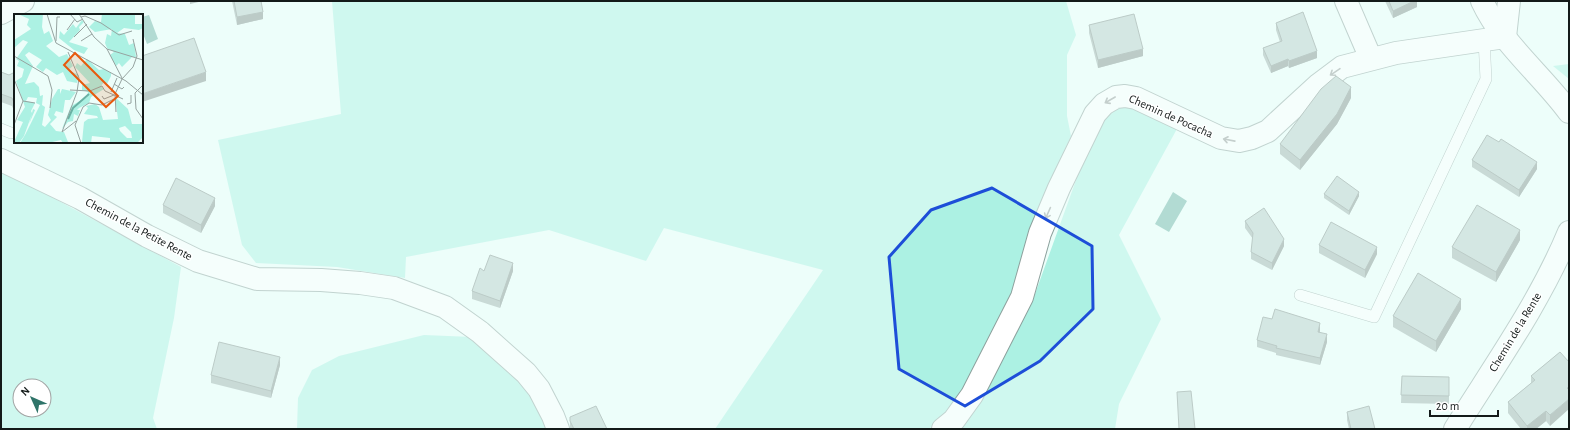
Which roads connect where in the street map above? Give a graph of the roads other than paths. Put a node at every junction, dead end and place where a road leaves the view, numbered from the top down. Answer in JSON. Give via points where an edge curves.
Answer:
{"nodes":[{"id":1,"x":23,"y":1,"type":"edge"},
{"id":2,"x":1346,"y":1,"type":"edge"},
{"id":3,"x":1482,"y":1,"type":"edge"},
{"id":4,"x":1509,"y":1,"type":"edge"},
{"id":5,"x":1,"y":13,"type":"edge"},
{"id":6,"x":1505,"y":37,"type":"junction"},
{"id":7,"x":1484,"y":40,"type":"junction"},
{"id":8,"x":1371,"y":59,"type":"junction"},
{"id":9,"x":1569,"y":112,"type":"edge"},
{"id":10,"x":1,"y":160,"type":"edge"},
{"id":11,"x":1569,"y":232,"type":"edge"},
{"id":12,"x":1300,"y":295,"type":"dead end"},
{"id":13,"x":558,"y":429,"type":"edge"},
{"id":14,"x":943,"y":429,"type":"edge"},
{"id":15,"x":1455,"y":429,"type":"edge"}],
"edges":[{"from":1,"to":5,"type":"street"},
{"from":2,"to":8,"type":"street"},
{"from":3,"to":6,"type":"street"},
{"from":4,"to":6,"type":"street"},
{"from":6,"to":7,"type":"street","name":"Chemin de Pocacha"},
{"from":6,"to":9,"type":"street"},
{"from":7,"to":8,"type":"street","name":"Chemin de Pocacha"},
{"from":7,"to":12,"type":"lane","via":[[1486,79],[1374,317]]},
{"from":8,"to":14,"type":"street","name":"Chemin de Pocacha","one_way":true,"via":[[1342,67],[1332,73],[1268,132],[1239,141],[1221,138],[1136,98],[1116,97],[1104,104],[1095,114],[1059,188],[1040,233],[1022,297],[972,395],[954,420]]},
{"from":10,"to":13,"type":"street","name":"Chemin de la Petite Rente","via":[[80,198],[198,261],[257,279],[321,280],[394,288],[445,307],[480,332],[526,373],[539,389]]},
{"from":11,"to":15,"type":"street","name":"Chemin de la Rente","via":[[1557,261],[1526,316]]}]}
